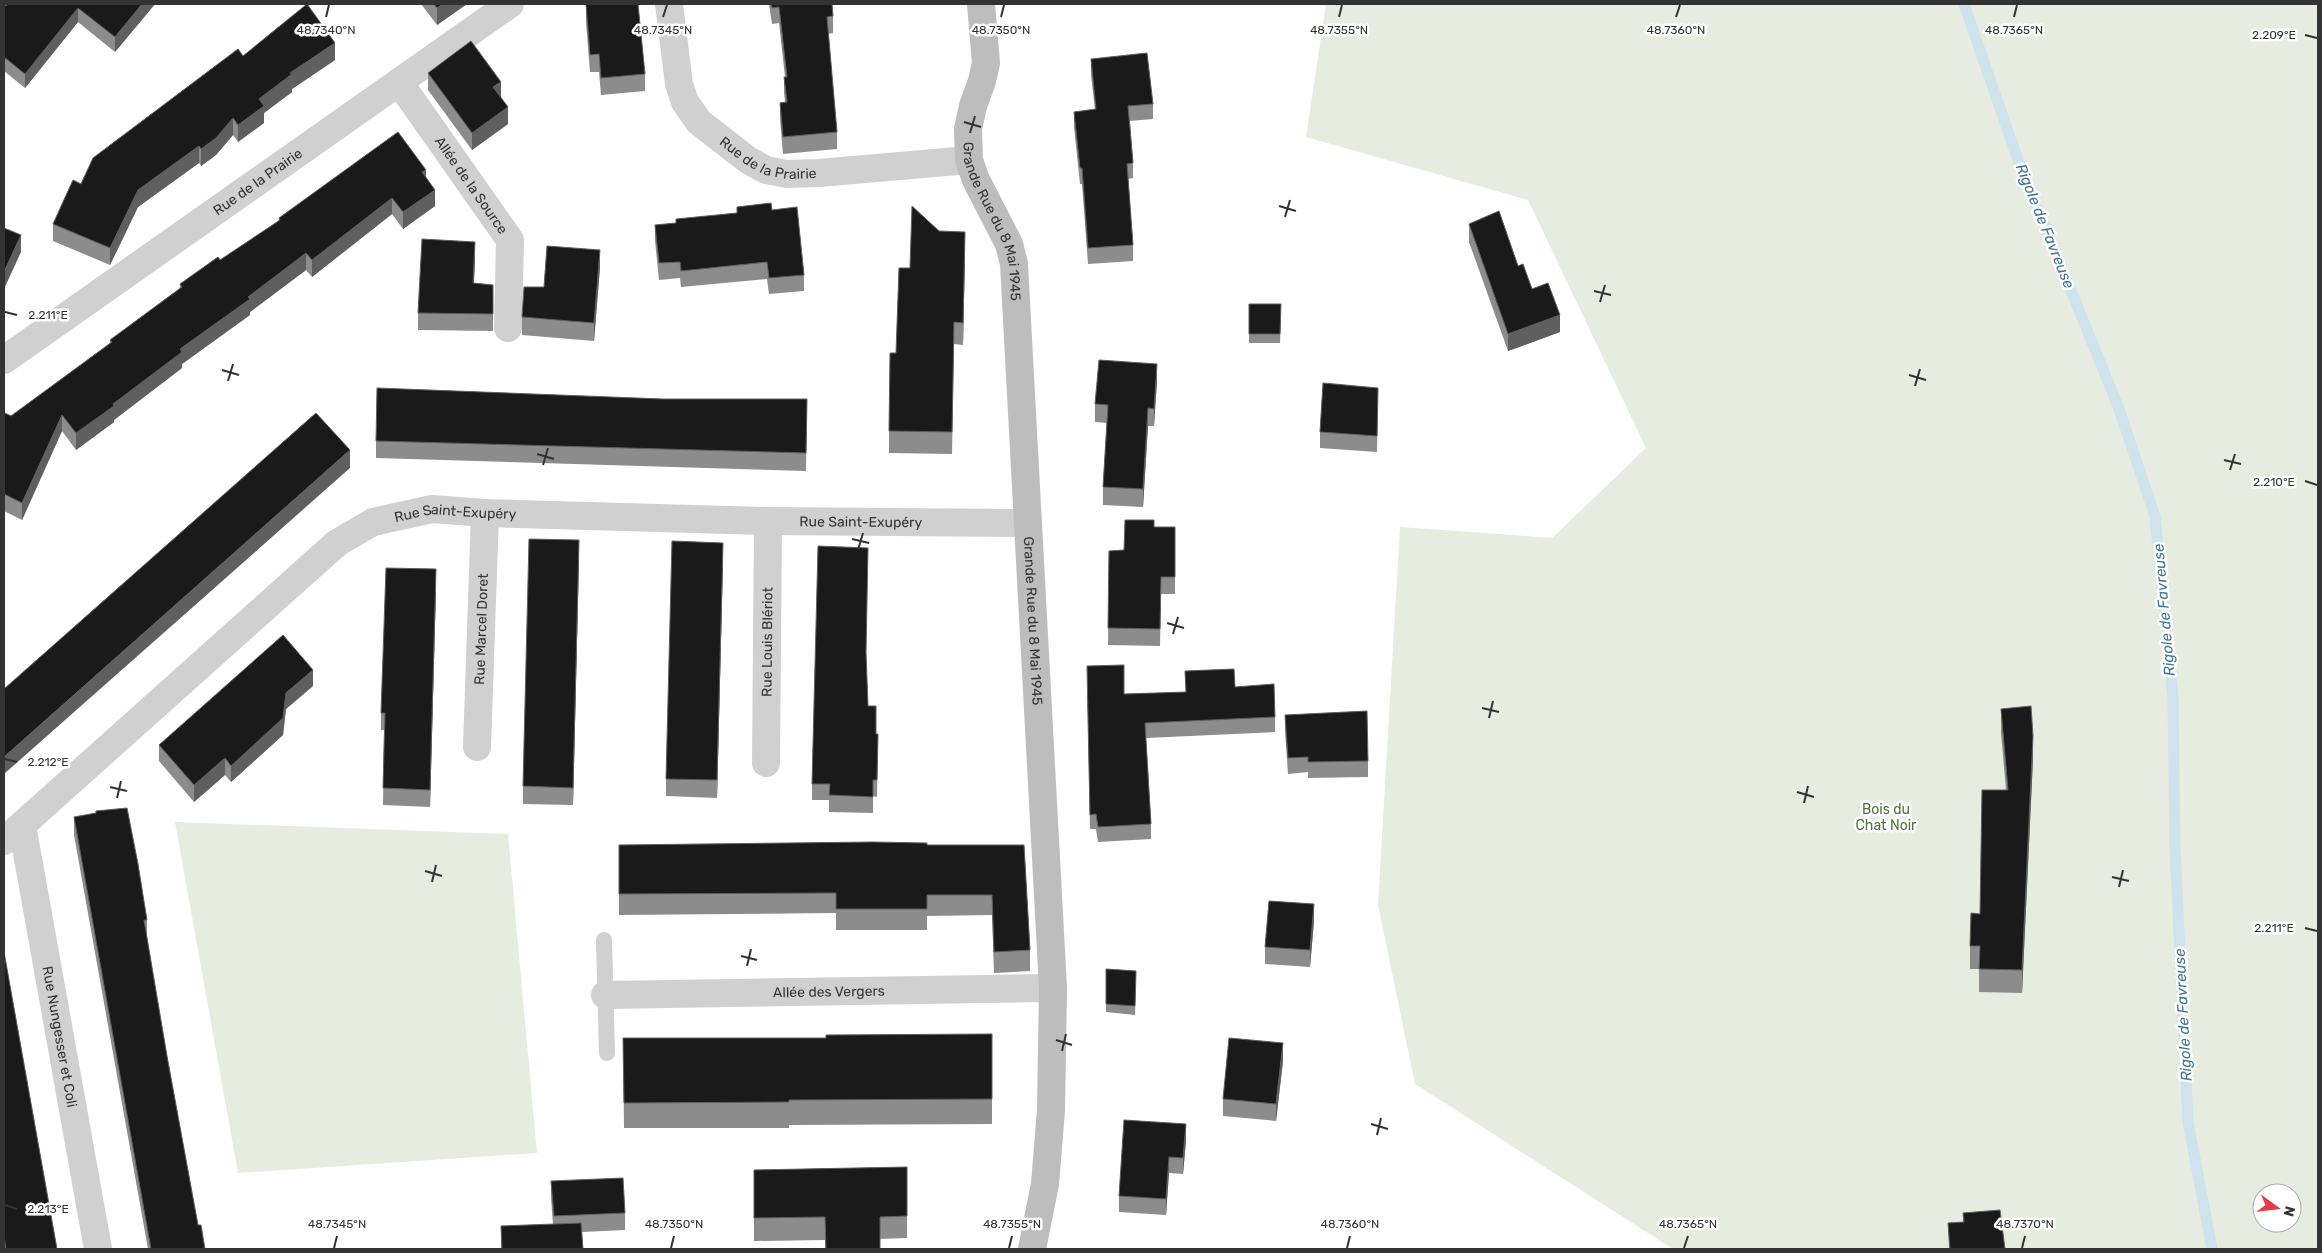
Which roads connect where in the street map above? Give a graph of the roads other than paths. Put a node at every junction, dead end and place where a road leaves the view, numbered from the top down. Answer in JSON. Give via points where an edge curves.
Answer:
{"nodes":[{"id":1,"x":510,"y":4,"type":"edge"},
{"id":2,"x":669,"y":4,"type":"edge"},
{"id":3,"x":981,"y":4,"type":"edge"},
{"id":4,"x":399,"y":82,"type":"junction"},
{"id":5,"x":969,"y":160,"type":"junction"},
{"id":6,"x":508,"y":328,"type":"dead end"},
{"id":7,"x":4,"y":360,"type":"edge"},
{"id":8,"x":485,"y":513,"type":"junction"},
{"id":9,"x":768,"y":521,"type":"junction"},
{"id":10,"x":1028,"y":523,"type":"junction"},
{"id":11,"x":477,"y":747,"type":"dead end"},
{"id":12,"x":766,"y":763,"type":"dead end"},
{"id":13,"x":13,"y":833,"type":"edge"},
{"id":14,"x":604,"y":940,"type":"dead end"},
{"id":15,"x":1053,"y":988,"type":"junction"},
{"id":16,"x":605,"y":995,"type":"junction"},
{"id":17,"x":607,"y":1053,"type":"dead end"},
{"id":18,"x":98,"y":1249,"type":"edge"},
{"id":19,"x":1032,"y":1249,"type":"edge"}],
"edges":[{"from":1,"to":4,"type":"street","name":"Rue de la Prairie"},
{"from":2,"to":5,"type":"street","name":"Rue de la Prairie","via":[[679,84],[685,102],[699,122],[766,170],[787,174],[819,173]]},
{"from":3,"to":5,"type":"main road","name":"Grande Rue du 8 Mai 1945","via":[[986,63],[968,130]]},
{"from":4,"to":6,"type":"street","name":"Allée de la Source","via":[[510,240]]},
{"from":4,"to":7,"type":"street","name":"Rue de la Prairie"},
{"from":5,"to":10,"type":"main road","name":"Grande Rue du 8 Mai 1945","via":[[1009,244],[1014,264]]},
{"from":8,"to":9,"type":"street","name":"Rue Saint-Exupéry"},
{"from":8,"to":11,"type":"street","name":"Rue Marcel Doret"},
{"from":8,"to":13,"type":"street","name":"Rue Saint-Exupéry","via":[[432,508],[373,522],[337,543]]},
{"from":9,"to":10,"type":"street","name":"Rue Saint-Exupéry"},
{"from":9,"to":12,"type":"street","name":"Rue Louis Blériot"},
{"from":10,"to":15,"type":"main road","name":"Grande Rue du 8 Mai 1945"},
{"from":13,"to":18,"type":"street","name":"Rue Nungesser et Coli"},
{"from":14,"to":16,"type":"lane"},
{"from":15,"to":16,"type":"street","name":"Allée des Vergers"},
{"from":15,"to":19,"type":"main road","name":"Grande Rue du 8 Mai 1945","via":[[1052,1110],[1045,1184]]},
{"from":16,"to":17,"type":"lane"}]}
